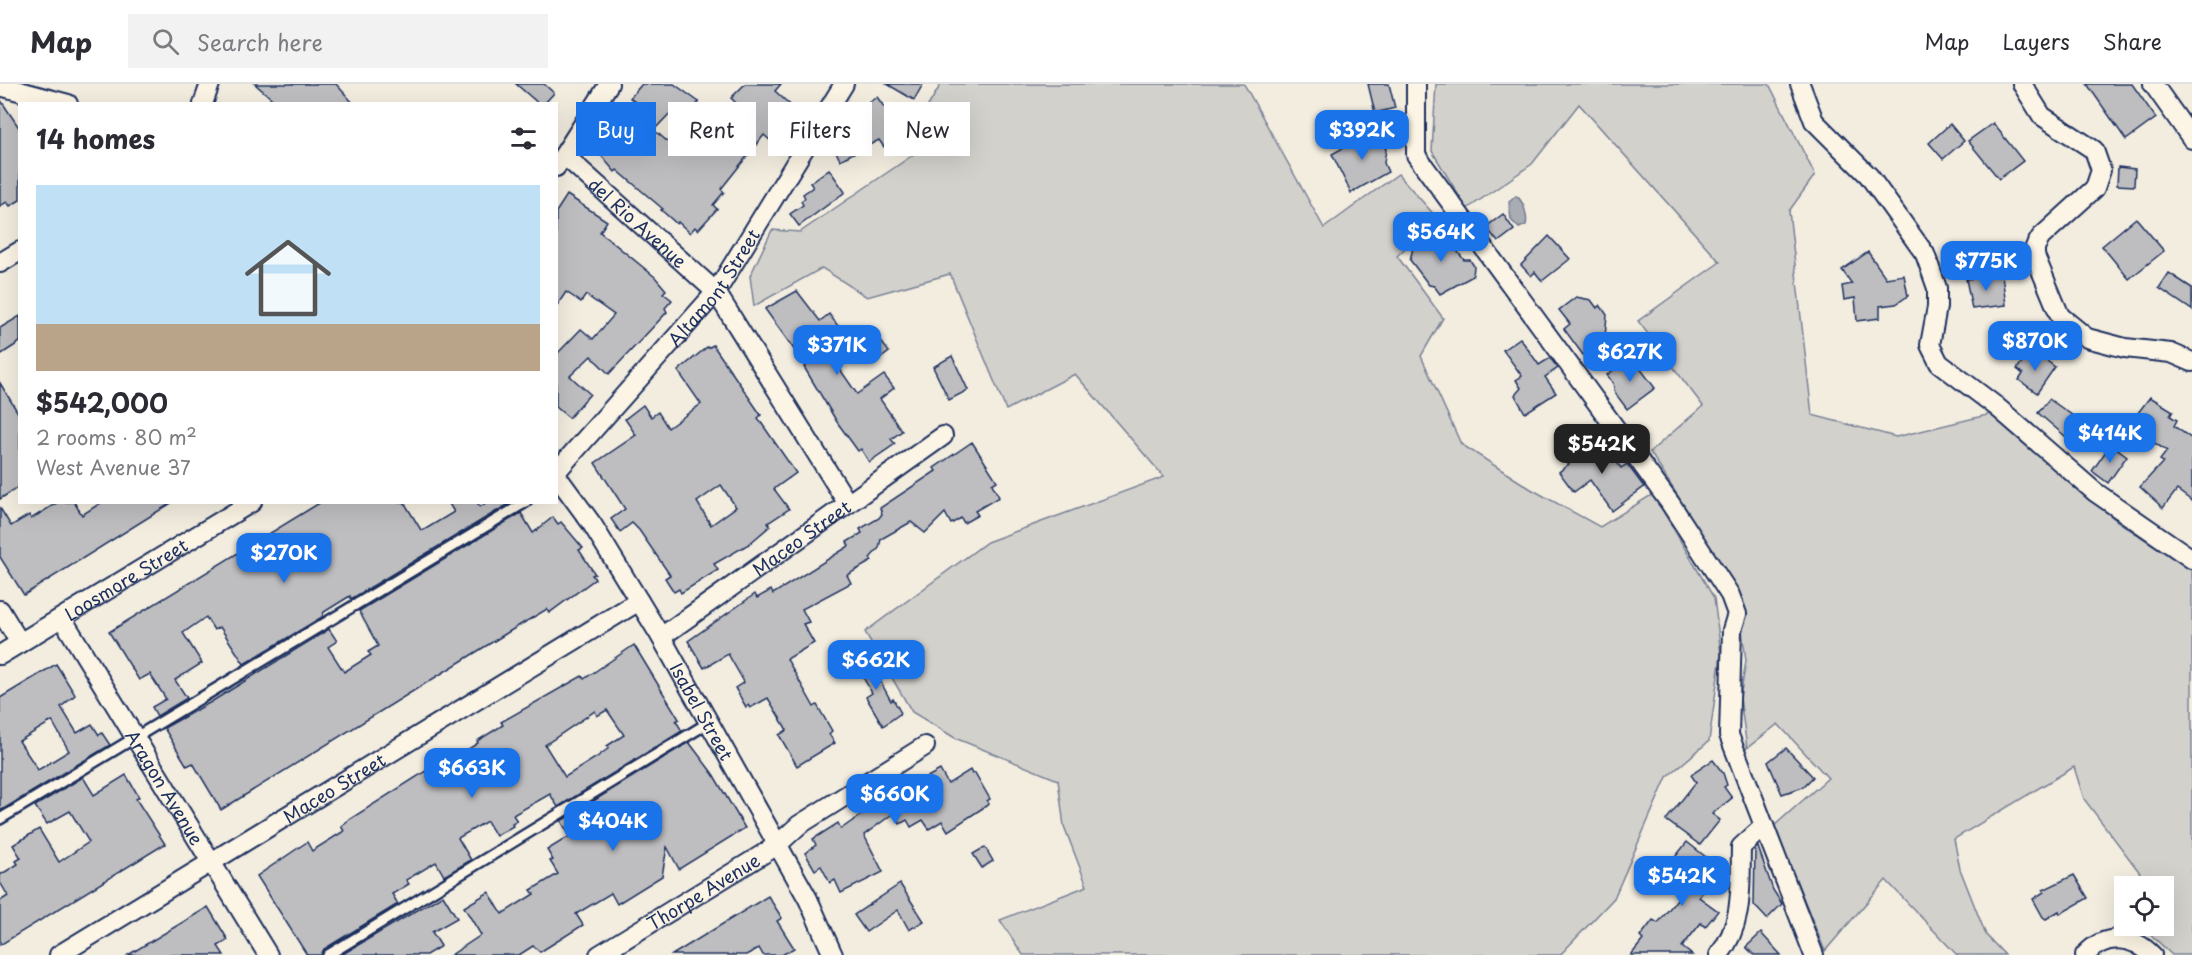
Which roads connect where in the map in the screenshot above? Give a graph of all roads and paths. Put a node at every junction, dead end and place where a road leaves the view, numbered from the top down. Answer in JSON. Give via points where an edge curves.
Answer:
{"nodes":[{"id":1,"x":210,"y":84,"type":"edge"},
{"id":2,"x":609,"y":84,"type":"edge"},
{"id":3,"x":844,"y":84,"type":"edge"},
{"id":4,"x":1416,"y":84,"type":"edge"},
{"id":5,"x":1800,"y":84,"type":"edge"},
{"id":6,"x":2022,"y":84,"type":"edge"},
{"id":7,"x":2153,"y":84,"type":"edge"},
{"id":8,"x":0,"y":86,"type":"edge"},
{"id":9,"x":60,"y":102,"type":"edge"},
{"id":10,"x":204,"y":102,"type":"edge"},
{"id":11,"x":2184,"y":119,"type":"edge"},
{"id":12,"x":2192,"y":139,"type":"edge"},
{"id":13,"x":560,"y":161,"type":"edge"},
{"id":14,"x":18,"y":252,"type":"edge"},
{"id":15,"x":0,"y":263,"type":"edge"},
{"id":16,"x":716,"y":292,"type":"junction"},
{"id":17,"x":2192,"y":362,"type":"edge"},
{"id":18,"x":943,"y":436,"type":"dead end"},
{"id":19,"x":558,"y":478,"type":"edge"},
{"id":20,"x":245,"y":504,"type":"edge"},
{"id":21,"x":523,"y":504,"type":"edge"},
{"id":22,"x":848,"y":504,"type":"junction"},
{"id":23,"x":223,"y":510,"type":"edge"},
{"id":24,"x":2192,"y":559,"type":"edge"},
{"id":25,"x":639,"y":600,"type":"junction"},
{"id":26,"x":0,"y":610,"type":"edge"},
{"id":27,"x":62,"y":618,"type":"junction"},
{"id":28,"x":661,"y":637,"type":"junction"},
{"id":29,"x":20,"y":643,"type":"junction"},
{"id":30,"x":0,"y":655,"type":"edge"},
{"id":31,"x":708,"y":723,"type":"junction"},
{"id":32,"x":136,"y":737,"type":"junction"},
{"id":33,"x":925,"y":746,"type":"dead end"},
{"id":34,"x":0,"y":819,"type":"edge"},
{"id":35,"x":1764,"y":826,"type":"junction"},
{"id":36,"x":776,"y":846,"type":"junction"},
{"id":37,"x":211,"y":863,"type":"junction"},
{"id":38,"x":59,"y":955,"type":"edge"},
{"id":39,"x":268,"y":955,"type":"edge"},
{"id":40,"x":328,"y":955,"type":"edge"},
{"id":41,"x":599,"y":955,"type":"edge"},
{"id":42,"x":833,"y":955,"type":"edge"},
{"id":43,"x":1719,"y":955,"type":"edge"},
{"id":44,"x":1814,"y":955,"type":"edge"},
{"id":45,"x":2085,"y":955,"type":"edge"},
{"id":46,"x":2152,"y":955,"type":"edge"}],
"edges":[{"from":1,"to":10,"type":"street"},
{"from":2,"to":13,"type":"street"},
{"from":3,"to":16,"type":"street","name":"Altamont Street"},
{"from":4,"to":35,"type":"street","via":[[1416,155],[1588,387],[1730,595],[1737,614],[1732,630],[1729,735]]},
{"from":5,"to":24,"type":"street","via":[[1814,121],[1869,176],[1925,254],[1937,288],[1930,345],[1939,363],[1997,407],[2095,492]]},
{"from":6,"to":17,"type":"street","via":[[2042,116],[2094,150],[2101,170],[2095,188],[2035,247],[2035,256],[2060,316],[2087,338],[2125,348],[2171,353]]},
{"from":7,"to":11,"type":"street"},
{"from":8,"to":9,"type":"street"},
{"from":11,"to":12,"type":"street"},
{"from":13,"to":16,"type":"street","name":"del Rio Avenue"},
{"from":14,"to":15,"type":"street"},
{"from":16,"to":19,"type":"street","name":"Altamont Street"},
{"from":16,"to":22,"type":"street","name":"del Rio Avenue"},
{"from":18,"to":22,"type":"street","name":"Maceo Street"},
{"from":19,"to":25,"type":"street","name":"Isabel Street"},
{"from":20,"to":23,"type":"street","name":"Loosmore Street"},
{"from":21,"to":32,"type":"lane"},
{"from":22,"to":28,"type":"street","name":"Maceo Street"},
{"from":23,"to":27,"type":"street","name":"Loosmore Street"},
{"from":25,"to":28,"type":"street","name":"Isabel Street"},
{"from":25,"to":37,"type":"street","name":"Maceo Street"},
{"from":26,"to":29,"type":"street"},
{"from":27,"to":29,"type":"street","name":"Loosmore Street"},
{"from":27,"to":32,"type":"street","name":"Aragon Avenue"},
{"from":28,"to":31,"type":"street","name":"Isabel Street"},
{"from":29,"to":30,"type":"street","name":"Loosmore Street"},
{"from":31,"to":36,"type":"street","name":"Isabel Street"},
{"from":31,"to":40,"type":"lane"},
{"from":32,"to":34,"type":"lane"},
{"from":32,"to":37,"type":"street","name":"Aragon Avenue"},
{"from":33,"to":36,"type":"street","name":"Thorpe Avenue","via":[[799,825]]},
{"from":35,"to":43,"type":"street","via":[[1741,847],[1737,925]]},
{"from":35,"to":44,"type":"street"},
{"from":36,"to":41,"type":"street","name":"Thorpe Avenue"},
{"from":36,"to":42,"type":"street","name":"Isabel Street","via":[[808,899]]},
{"from":37,"to":38,"type":"street","name":"Maceo Street"},
{"from":37,"to":39,"type":"street","name":"Aragon Avenue"},
{"from":45,"to":46,"type":"street","via":[[2104,941],[2116,938],[2143,946]]}]}
